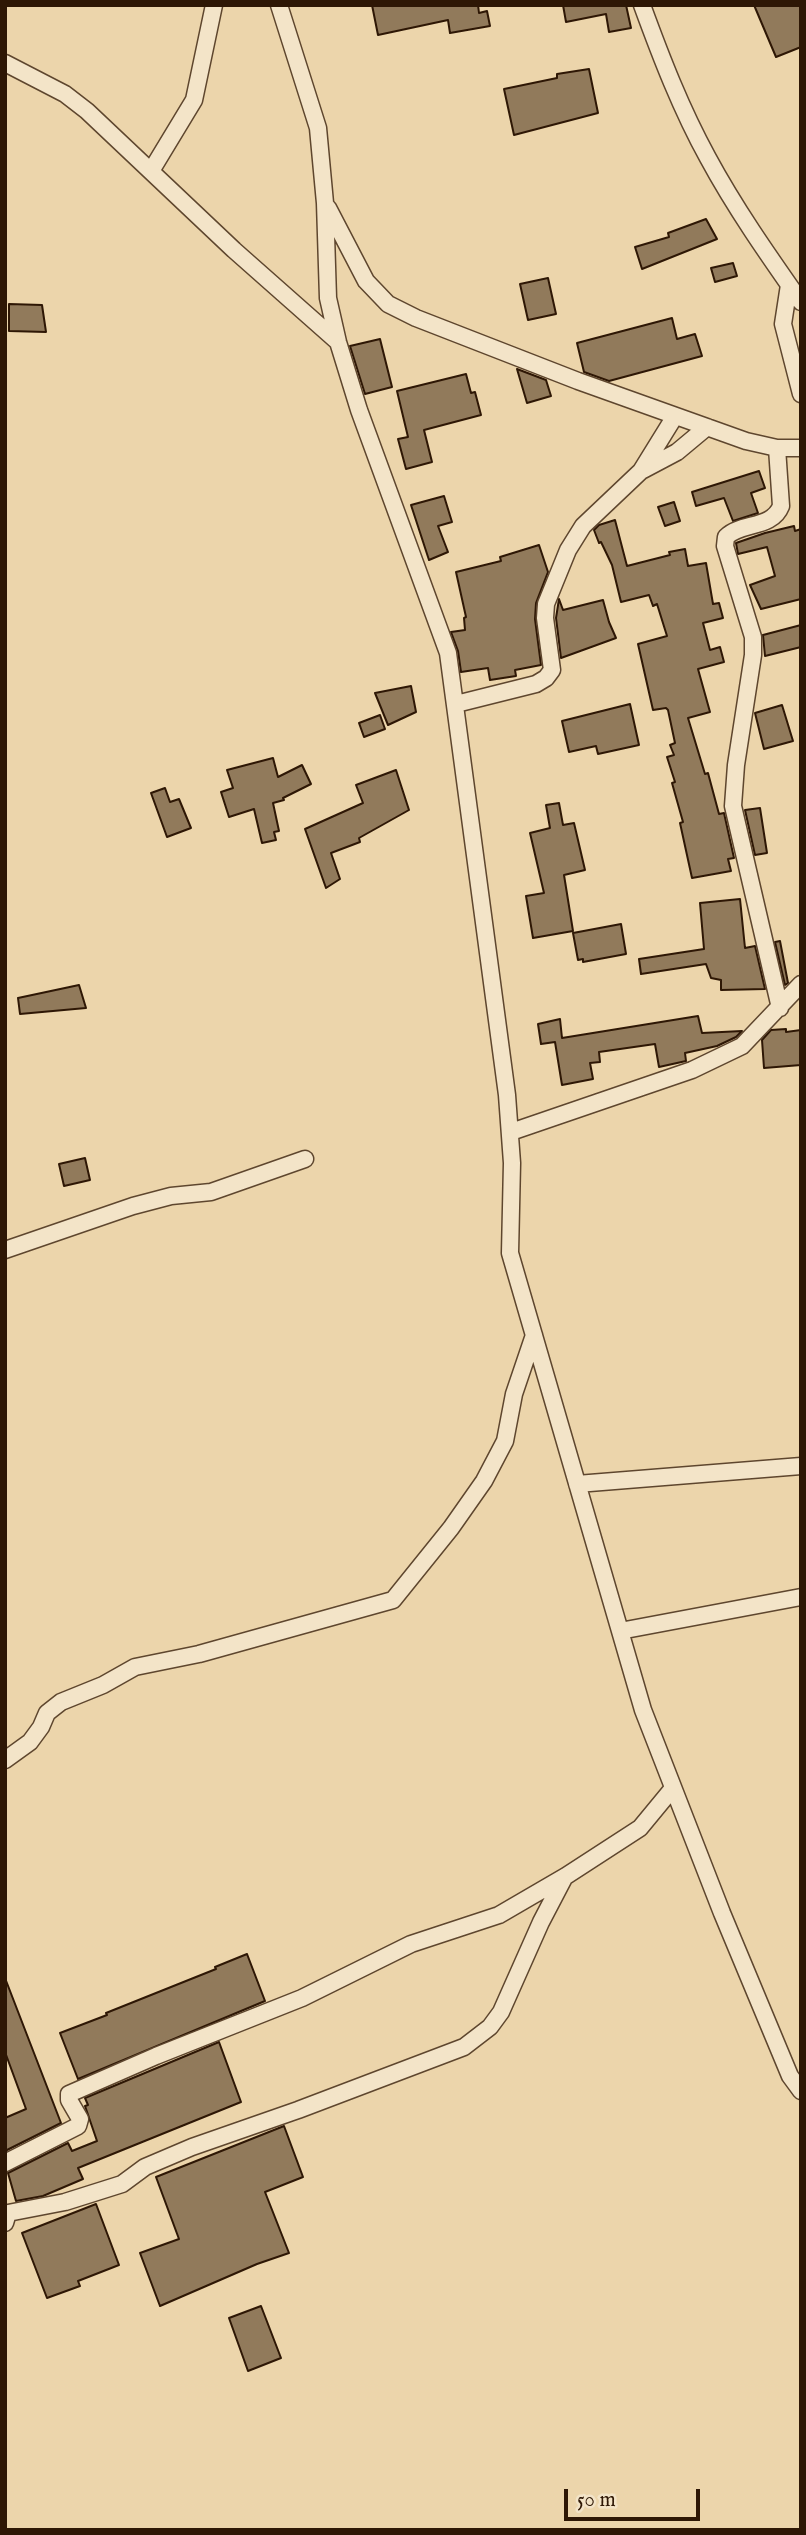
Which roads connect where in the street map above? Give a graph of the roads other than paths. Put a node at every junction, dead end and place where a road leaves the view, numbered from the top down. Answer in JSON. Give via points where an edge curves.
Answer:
{"nodes":[{"id":1,"x":214,"y":5,"type":"edge"},
{"id":2,"x":279,"y":5,"type":"edge"},
{"id":3,"x":642,"y":5,"type":"edge"},
{"id":4,"x":5,"y":63,"type":"edge"},
{"id":5,"x":150,"y":171,"type":"junction"},
{"id":6,"x":325,"y":203,"type":"junction"},
{"id":7,"x":789,"y":285,"type":"junction"},
{"id":8,"x":801,"y":302,"type":"edge"},
{"id":9,"x":338,"y":342,"type":"junction"},
{"id":10,"x":801,"y":394,"type":"edge"},
{"id":11,"x":675,"y":416,"type":"junction"},
{"id":12,"x":707,"y":427,"type":"junction"},
{"id":13,"x":777,"y":448,"type":"junction"},
{"id":14,"x":801,"y":448,"type":"edge"},
{"id":15,"x":641,"y":471,"type":"junction"},
{"id":16,"x":456,"y":704,"type":"junction"},
{"id":17,"x":801,"y":984,"type":"edge"},
{"id":18,"x":780,"y":1008,"type":"junction"},
{"id":19,"x":510,"y":1132,"type":"junction"},
{"id":20,"x":305,"y":1159,"type":"dead end"},
{"id":21,"x":5,"y":1250,"type":"edge"},
{"id":22,"x":534,"y":1335,"type":"junction"},
{"id":23,"x":801,"y":1466,"type":"edge"},
{"id":24,"x":577,"y":1484,"type":"junction"},
{"id":25,"x":801,"y":1597,"type":"edge"},
{"id":26,"x":620,"y":1631,"type":"junction"},
{"id":27,"x":5,"y":1760,"type":"edge"},
{"id":28,"x":673,"y":1788,"type":"junction"},
{"id":29,"x":566,"y":1876,"type":"junction"},
{"id":30,"x":801,"y":2091,"type":"edge"},
{"id":31,"x":5,"y":2163,"type":"edge"},
{"id":32,"x":6,"y":2216,"type":"edge"}],
"edges":[{"from":1,"to":5,"type":"street","via":[[194,100]]},
{"from":2,"to":6,"type":"street","via":[[318,128]]},
{"from":3,"to":7,"type":"street","via":[[666,70],[708,158]]},
{"from":4,"to":5,"type":"street","via":[[65,94]]},
{"from":5,"to":9,"type":"street"},
{"from":6,"to":9,"type":"street","via":[[328,298]]},
{"from":6,"to":11,"type":"street","via":[[366,281],[388,304]]},
{"from":7,"to":8,"type":"street"},
{"from":7,"to":10,"type":"street","via":[[783,324]]},
{"from":9,"to":16,"type":"street","via":[[449,653]]},
{"from":11,"to":12,"type":"street"},
{"from":11,"to":15,"type":"street"},
{"from":12,"to":13,"type":"street"},
{"from":12,"to":15,"type":"street","via":[[677,452]]},
{"from":13,"to":14,"type":"street"},
{"from":13,"to":18,"type":"street","via":[[778,515],[731,532],[725,546],[753,637],[733,806]]},
{"from":15,"to":16,"type":"street","via":[[583,526],[568,550],[546,604],[552,670],[546,678]]},
{"from":16,"to":19,"type":"street"},
{"from":17,"to":18,"type":"street"},
{"from":18,"to":19,"type":"street","via":[[742,1046],[692,1070]]},
{"from":19,"to":22,"type":"street","via":[[510,1253]]},
{"from":20,"to":21,"type":"street","via":[[211,1192],[134,1206]]},
{"from":22,"to":24,"type":"street"},
{"from":22,"to":27,"type":"street","via":[[505,1441],[484,1481],[394,1600],[135,1667],[61,1702],[47,1713],[30,1742]]},
{"from":23,"to":24,"type":"street"},
{"from":24,"to":26,"type":"street"},
{"from":25,"to":26,"type":"street"},
{"from":26,"to":28,"type":"street"},
{"from":28,"to":29,"type":"street","via":[[639,1828]]},
{"from":28,"to":30,"type":"street","via":[[789,2076]]},
{"from":29,"to":31,"type":"street","via":[[499,1915],[411,1944],[302,1998],[69,2094],[80,2119],[78,2126]]},
{"from":29,"to":32,"type":"street","via":[[501,2012],[464,2047],[192,2147],[145,2167],[122,2184]]}]}
